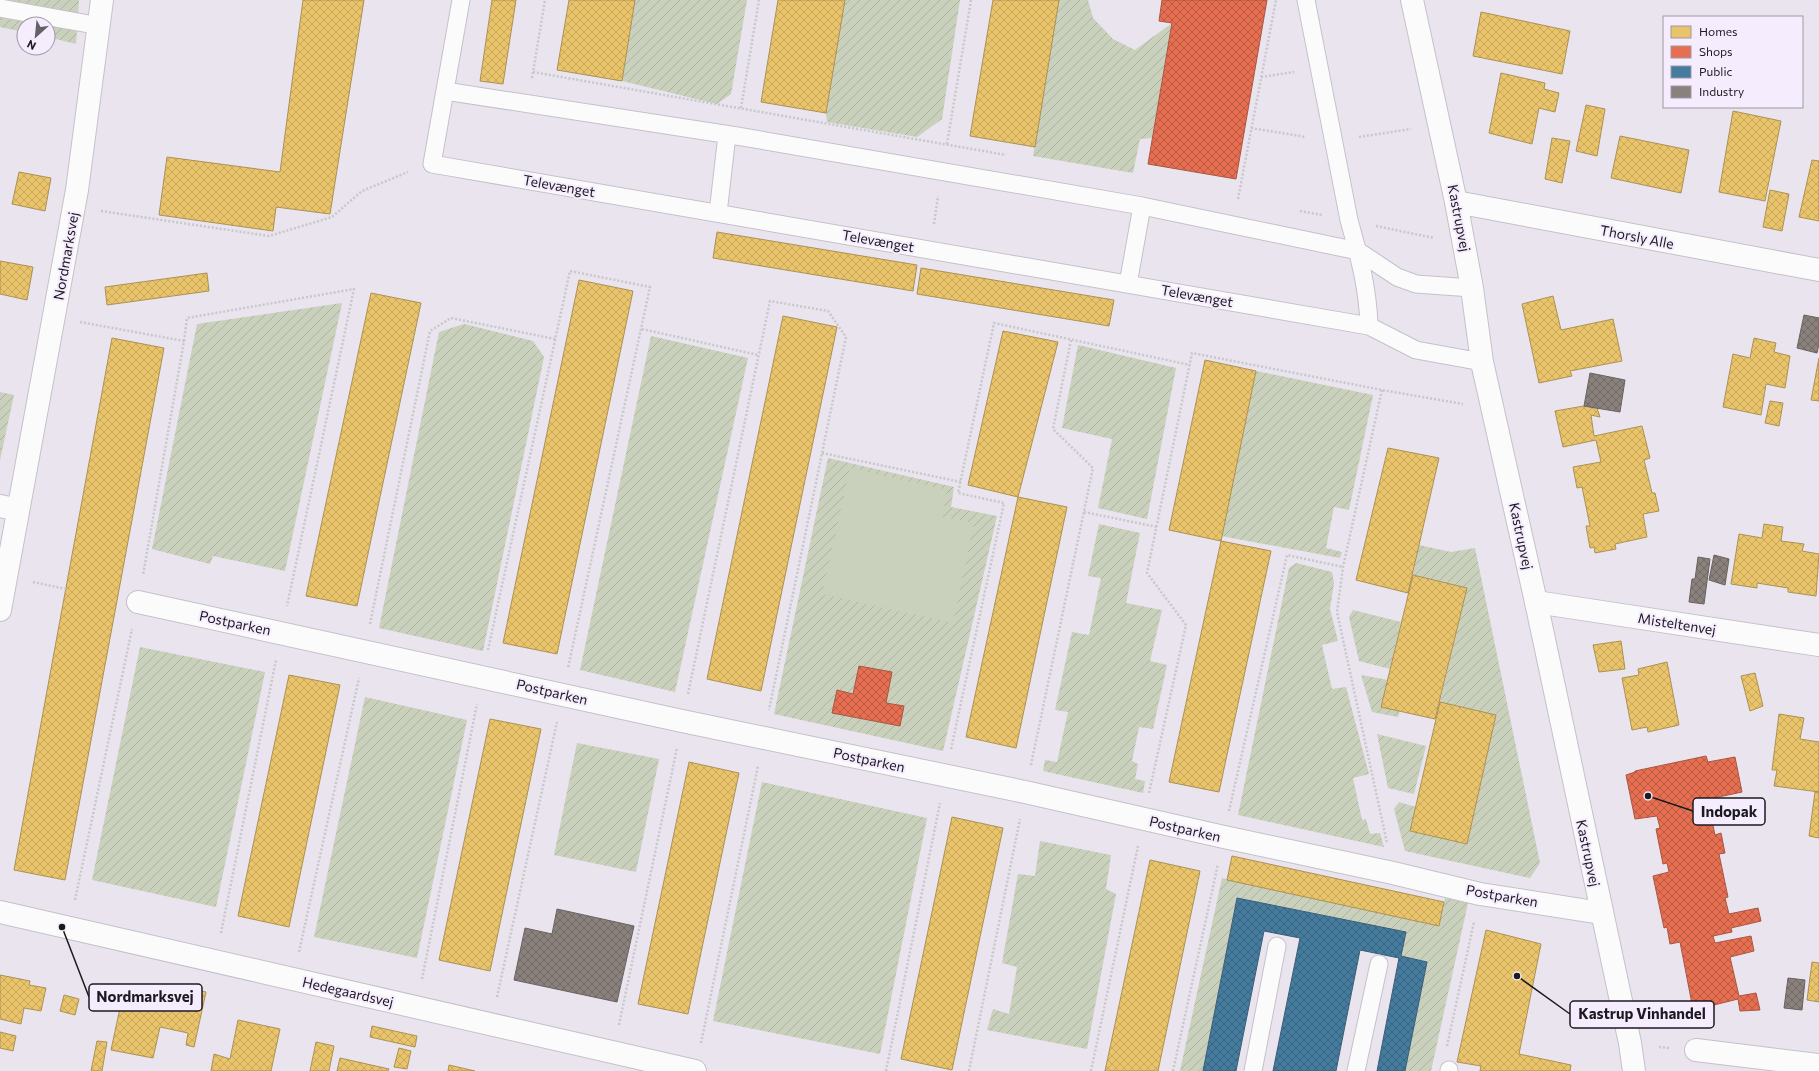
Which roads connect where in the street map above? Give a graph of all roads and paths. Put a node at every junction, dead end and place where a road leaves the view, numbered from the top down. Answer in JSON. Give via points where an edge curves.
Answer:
{"nodes":[{"id":1,"x":102,"y":0,"type":"edge"},
{"id":2,"x":461,"y":0,"type":"edge"},
{"id":3,"x":545,"y":0,"type":"edge"},
{"id":4,"x":759,"y":0,"type":"edge"},
{"id":5,"x":971,"y":0,"type":"edge"},
{"id":6,"x":1276,"y":0,"type":"edge"},
{"id":7,"x":1306,"y":0,"type":"edge"},
{"id":8,"x":1412,"y":0,"type":"edge"},
{"id":9,"x":0,"y":8,"type":"edge"},
{"id":10,"x":100,"y":26,"type":"junction"},
{"id":11,"x":1319,"y":68,"type":"junction"},
{"id":12,"x":1261,"y":77,"type":"junction"},
{"id":13,"x":445,"y":91,"type":"junction"},
{"id":14,"x":528,"y":103,"type":"junction"},
{"id":15,"x":732,"y":136,"type":"junction"},
{"id":16,"x":432,"y":162,"type":"junction"},
{"id":17,"x":942,"y":172,"type":"junction"},
{"id":18,"x":1238,"y":199,"type":"dead end"},
{"id":19,"x":1456,"y":202,"type":"junction"},
{"id":20,"x":1142,"y":206,"type":"junction"},
{"id":21,"x":74,"y":207,"type":"junction"},
{"id":22,"x":718,"y":213,"type":"junction"},
{"id":23,"x":929,"y":250,"type":"junction"},
{"id":24,"x":1358,"y":251,"type":"junction"},
{"id":25,"x":1819,"y":270,"type":"edge"},
{"id":26,"x":1128,"y":284,"type":"junction"},
{"id":27,"x":1472,"y":288,"type":"junction"},
{"id":28,"x":1369,"y":326,"type":"junction"},
{"id":29,"x":642,"y":329,"type":"junction"},
{"id":30,"x":555,"y":339,"type":"junction"},
{"id":31,"x":1071,"y":340,"type":"junction"},
{"id":32,"x":184,"y":341,"type":"dead end"},
{"id":33,"x":758,"y":355,"type":"junction"},
{"id":34,"x":1482,"y":362,"type":"junction"},
{"id":35,"x":1190,"y":365,"type":"junction"},
{"id":36,"x":1382,"y":390,"type":"junction"},
{"id":37,"x":1493,"y":409,"type":"junction"},
{"id":38,"x":822,"y":453,"type":"junction"},
{"id":39,"x":961,"y":482,"type":"junction"},
{"id":40,"x":1004,"y":503,"type":"dead end"},
{"id":41,"x":9,"y":508,"type":"edge"},
{"id":42,"x":1084,"y":512,"type":"junction"},
{"id":43,"x":1157,"y":527,"type":"junction"},
{"id":44,"x":1343,"y":566,"type":"junction"},
{"id":45,"x":6,"y":577,"type":"junction"},
{"id":46,"x":66,"y":589,"type":"dead end"},
{"id":47,"x":138,"y":602,"type":"dead end"},
{"id":48,"x":1536,"y":602,"type":"junction"},
{"id":49,"x":0,"y":610,"type":"edge"},
{"id":50,"x":281,"y":633,"type":"junction"},
{"id":51,"x":1819,"y":645,"type":"edge"},
{"id":52,"x":364,"y":651,"type":"junction"},
{"id":53,"x":483,"y":677,"type":"junction"},
{"id":54,"x":562,"y":695,"type":"junction"},
{"id":55,"x":682,"y":721,"type":"junction"},
{"id":56,"x":763,"y":738,"type":"junction"},
{"id":57,"x":1025,"y":792,"type":"junction"},
{"id":58,"x":1144,"y":819,"type":"junction"},
{"id":59,"x":1224,"y":837,"type":"junction"},
{"id":60,"x":1393,"y":873,"type":"junction"},
{"id":61,"x":1480,"y":894,"type":"junction"},
{"id":62,"x":0,"y":912,"type":"edge"},
{"id":63,"x":1601,"y":913,"type":"junction"},
{"id":64,"x":1277,"y":946,"type":"dead end"},
{"id":65,"x":215,"y":962,"type":"junction"},
{"id":66,"x":1379,"y":964,"type":"dead end"},
{"id":67,"x":293,"y":979,"type":"junction"},
{"id":68,"x":416,"y":1008,"type":"junction"},
{"id":69,"x":491,"y":1025,"type":"junction"},
{"id":70,"x":1630,"y":1044,"type":"junction"},
{"id":71,"x":700,"y":1048,"type":"dead end"},
{"id":72,"x":1696,"y":1050,"type":"joint"},
{"id":73,"x":613,"y":1052,"type":"junction"},
{"id":74,"x":1819,"y":1065,"type":"edge"},
{"id":75,"x":1449,"y":1070,"type":"edge"},
{"id":76,"x":695,"y":1071,"type":"edge"},
{"id":77,"x":969,"y":1071,"type":"edge"},
{"id":78,"x":1091,"y":1071,"type":"edge"},
{"id":79,"x":1173,"y":1071,"type":"edge"},
{"id":80,"x":1253,"y":1071,"type":"edge"},
{"id":81,"x":1356,"y":1071,"type":"edge"},
{"id":82,"x":1634,"y":1071,"type":"edge"}],
"edges":[{"from":1,"to":10,"type":"street","name":"Nordmarksvej"},
{"from":2,"to":13,"type":"lane"},
{"from":3,"to":14,"type":"path"},
{"from":4,"to":15,"type":"path"},
{"from":5,"to":17,"type":"path"},
{"from":6,"to":12,"type":"path"},
{"from":7,"to":11,"type":"lane"},
{"from":8,"to":19,"type":"street","name":"Kastrupvej"},
{"from":9,"to":10,"type":"lane"},
{"from":10,"to":21,"type":"street","name":"Nordmarksvej"},
{"from":11,"to":12,"type":"path"},
{"from":11,"to":24,"type":"lane","via":[[1348,220]]},
{"from":12,"to":18,"type":"path"},
{"from":13,"to":14,"type":"lane"},
{"from":13,"to":16,"type":"lane"},
{"from":14,"to":15,"type":"lane"},
{"from":15,"to":17,"type":"lane"},
{"from":15,"to":22,"type":"lane"},
{"from":16,"to":21,"type":"path","via":[[362,191],[332,217],[269,236]]},
{"from":16,"to":22,"type":"lane","name":"Televænget"},
{"from":17,"to":20,"type":"lane"},
{"from":17,"to":23,"type":"path"},
{"from":19,"to":25,"type":"street","name":"Thorsly Alle"},
{"from":19,"to":27,"type":"street","name":"Kastrupvej"},
{"from":20,"to":24,"type":"lane"},
{"from":20,"to":26,"type":"lane"},
{"from":21,"to":41,"type":"street","name":"Nordmarksvej"},
{"from":22,"to":23,"type":"lane","name":"Televænget"},
{"from":23,"to":26,"type":"lane","name":"Televænget"},
{"from":24,"to":27,"type":"lane","via":[[1397,277],[1416,284]]},
{"from":24,"to":28,"type":"lane","via":[[1368,299]]},
{"from":26,"to":28,"type":"lane","name":"Televænget"},
{"from":27,"to":34,"type":"street","name":"Kastrupvej"},
{"from":28,"to":34,"type":"lane","name":"Televænget","via":[[1416,350]]},
{"from":29,"to":30,"type":"path","via":[[650,287],[570,271]]},
{"from":29,"to":33,"type":"path"},
{"from":29,"to":54,"type":"path"},
{"from":30,"to":52,"type":"path","via":[[451,318],[430,331]]},
{"from":30,"to":53,"type":"path"},
{"from":31,"to":35,"type":"path"},
{"from":31,"to":39,"type":"path","via":[[994,324]]},
{"from":31,"to":42,"type":"path","via":[[1053,429],[1093,468]]},
{"from":32,"to":50,"type":"path","via":[[187,318],[354,289]]},
{"from":33,"to":38,"type":"path","via":[[770,301],[828,311],[846,337]]},
{"from":33,"to":55,"type":"path"},
{"from":34,"to":37,"type":"street","name":"Kastrupvej"},
{"from":35,"to":36,"type":"path","via":[[1192,353]]},
{"from":35,"to":43,"type":"path"},
{"from":36,"to":37,"type":"path"},
{"from":36,"to":44,"type":"path"},
{"from":37,"to":48,"type":"street","name":"Kastrupvej"},
{"from":38,"to":39,"type":"path"},
{"from":38,"to":56,"type":"path"},
{"from":39,"to":40,"type":"path","via":[[958,493]]},
{"from":41,"to":45,"type":"street","name":"Nordmarksvej"},
{"from":42,"to":43,"type":"path"},
{"from":42,"to":57,"type":"path"},
{"from":43,"to":58,"type":"path","via":[[1147,573],[1186,625]]},
{"from":44,"to":59,"type":"path","via":[[1287,555]]},
{"from":44,"to":60,"type":"path","via":[[1337,612]]},
{"from":45,"to":46,"type":"path"},
{"from":45,"to":49,"type":"street","name":"Nordmarksvej"},
{"from":47,"to":50,"type":"street","name":"Postparken"},
{"from":48,"to":51,"type":"street","name":"Misteltenvej"},
{"from":48,"to":63,"type":"street","name":"Kastrupvej"},
{"from":50,"to":52,"type":"street","name":"Postparken"},
{"from":50,"to":65,"type":"path"},
{"from":52,"to":53,"type":"street","name":"Postparken"},
{"from":52,"to":67,"type":"path"},
{"from":53,"to":54,"type":"street","name":"Postparken"},
{"from":53,"to":68,"type":"path"},
{"from":54,"to":55,"type":"street","name":"Postparken"},
{"from":54,"to":69,"type":"path"},
{"from":55,"to":56,"type":"street","name":"Postparken"},
{"from":55,"to":73,"type":"path"},
{"from":56,"to":57,"type":"street","name":"Postparken"},
{"from":56,"to":71,"type":"path"},
{"from":57,"to":58,"type":"street","name":"Postparken"},
{"from":57,"to":77,"type":"path"},
{"from":58,"to":59,"type":"street","name":"Postparken"},
{"from":58,"to":78,"type":"path"},
{"from":59,"to":60,"type":"street","name":"Postparken"},
{"from":59,"to":79,"type":"path"},
{"from":60,"to":61,"type":"street","name":"Postparken"},
{"from":61,"to":63,"type":"street","name":"Postparken"},
{"from":61,"to":75,"type":"path","via":[[1446,1051]]},
{"from":62,"to":65,"type":"street","name":"Hedegaardsvej"},
{"from":63,"to":70,"type":"street","name":"Kastrupvej"},
{"from":64,"to":80,"type":"lane"},
{"from":65,"to":67,"type":"street","name":"Hedegaardsvej"},
{"from":66,"to":81,"type":"lane"},
{"from":67,"to":68,"type":"street","name":"Hedegaardsvej"},
{"from":68,"to":69,"type":"street","name":"Hedegaardsvej"},
{"from":69,"to":73,"type":"street","name":"Hedegaardsvej"},
{"from":70,"to":72,"type":"path"},
{"from":70,"to":82,"type":"street","name":"Kastrupvej"},
{"from":72,"to":74,"type":"street"},
{"from":73,"to":76,"type":"street","name":"Hedegaardsvej"}]}
